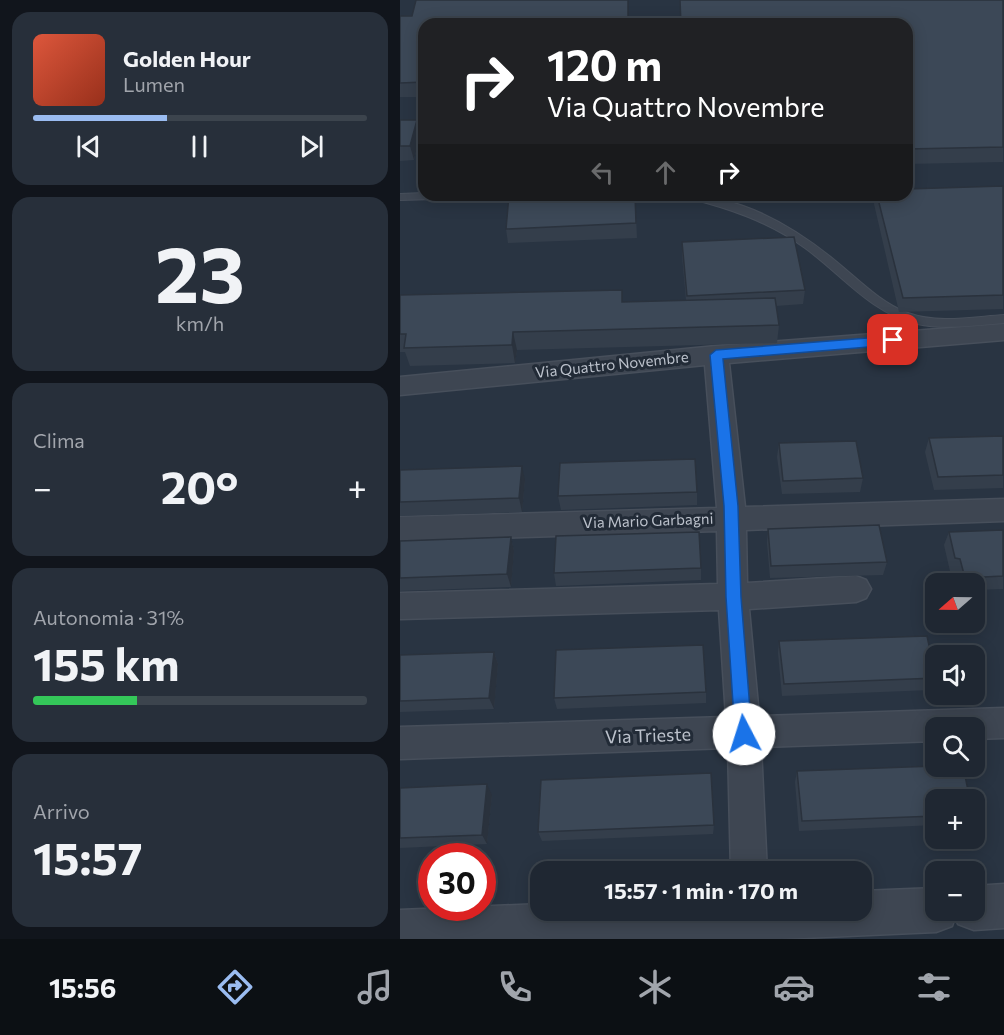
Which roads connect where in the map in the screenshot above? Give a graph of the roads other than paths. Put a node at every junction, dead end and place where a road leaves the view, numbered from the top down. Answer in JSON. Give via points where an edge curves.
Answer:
{"nodes":[{"id":1,"x":418,"y":196,"type":"edge"},
{"id":2,"x":400,"y":197,"type":"edge"},
{"id":3,"x":713,"y":201,"type":"edge"},
{"id":4,"x":1003,"y":319,"type":"edge"},
{"id":5,"x":1003,"y":332,"type":"edge"},
{"id":6,"x":716,"y":355,"type":"junction"},
{"id":7,"x":400,"y":386,"type":"edge"},
{"id":8,"x":1003,"y":510,"type":"edge"},
{"id":9,"x":732,"y":519,"type":"junction"},
{"id":10,"x":400,"y":529,"type":"edge"},
{"id":11,"x":856,"y":589,"type":"dead end"},
{"id":12,"x":733,"y":597,"type":"junction"},
{"id":13,"x":400,"y":606,"type":"edge"},
{"id":14,"x":1003,"y":723,"type":"edge"},
{"id":15,"x":744,"y":734,"type":"junction"},
{"id":16,"x":400,"y":743,"type":"edge"},
{"id":17,"x":750,"y":861,"type":"edge"},
{"id":18,"x":1003,"y":906,"type":"edge"},
{"id":19,"x":985,"y":907,"type":"edge"},
{"id":20,"x":925,"y":910,"type":"edge"},
{"id":21,"x":872,"y":912,"type":"edge"},
{"id":22,"x":633,"y":921,"type":"edge"},
{"id":23,"x":400,"y":933,"type":"edge"}],
"edges":[{"from":1,"to":2,"type":"lane"},
{"from":3,"to":4,"type":"lane","via":[[738,207],[782,228],[879,303],[905,317],[938,322]]},
{"from":5,"to":6,"type":"street","name":"Via Quattro Novembre"},
{"from":6,"to":7,"type":"street","name":"Via Quattro Novembre"},
{"from":6,"to":9,"type":"street"},
{"from":8,"to":9,"type":"street","name":"Via Mario Garbagni"},
{"from":9,"to":10,"type":"street","name":"Via Mario Garbagni"},
{"from":9,"to":12,"type":"street"},
{"from":11,"to":12,"type":"street"},
{"from":12,"to":13,"type":"street"},
{"from":12,"to":15,"type":"street"},
{"from":14,"to":15,"type":"street","name":"Via Trieste"},
{"from":15,"to":16,"type":"street","name":"Via Trieste"},
{"from":15,"to":17,"type":"street"},
{"from":18,"to":19,"type":"street"},
{"from":20,"to":21,"type":"street"},
{"from":22,"to":23,"type":"street"}]}
